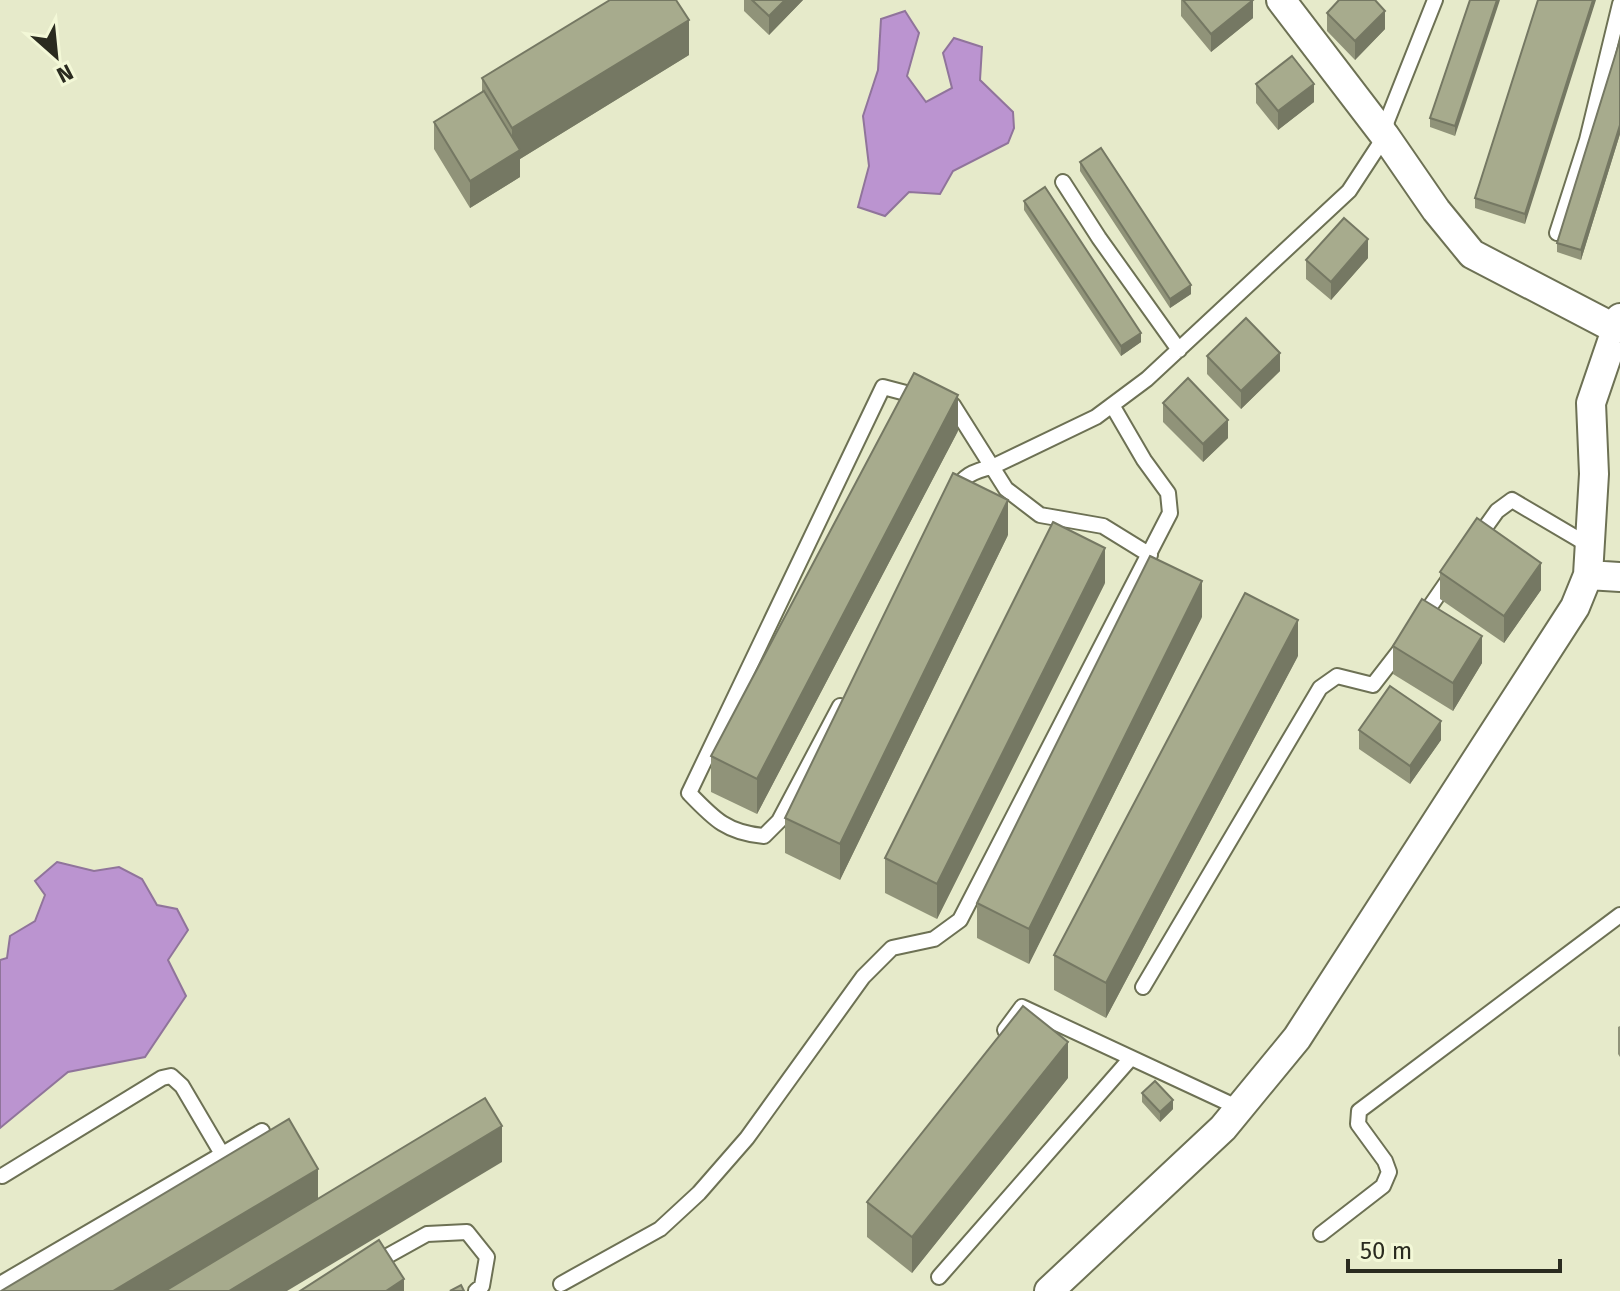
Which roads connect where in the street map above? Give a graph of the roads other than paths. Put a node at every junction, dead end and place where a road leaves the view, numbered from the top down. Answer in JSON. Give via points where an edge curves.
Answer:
{"nodes":[{"id":1,"x":1281,"y":0,"type":"edge"},
{"id":2,"x":1435,"y":0,"type":"edge"},
{"id":3,"x":1620,"y":4,"type":"edge"},
{"id":4,"x":1385,"y":136,"type":"junction"},
{"id":5,"x":1063,"y":182,"type":"dead end"},
{"id":6,"x":1557,"y":233,"type":"edge"},
{"id":7,"x":1618,"y":323,"type":"edge"},
{"id":8,"x":1179,"y":350,"type":"junction"},
{"id":9,"x":1112,"y":405,"type":"junction"},
{"id":10,"x":992,"y":467,"type":"junction"},
{"id":11,"x":946,"y":507,"type":"edge"},
{"id":12,"x":1590,"y":546,"type":"junction"},
{"id":13,"x":1470,"y":549,"type":"edge"},
{"id":14,"x":1150,"y":555,"type":"junction"},
{"id":15,"x":1461,"y":562,"type":"edge"},
{"id":16,"x":1588,"y":575,"type":"junction"},
{"id":17,"x":1620,"y":577,"type":"edge"},
{"id":18,"x":845,"y":698,"type":"edge"},
{"id":19,"x":1620,"y":915,"type":"edge"},
{"id":20,"x":1143,"y":987,"type":"dead end"},
{"id":21,"x":995,"y":1044,"type":"edge"},
{"id":22,"x":1131,"y":1058,"type":"junction"},
{"id":23,"x":1239,"y":1108,"type":"junction"},
{"id":24,"x":262,"y":1131,"type":"edge"},
{"id":25,"x":222,"y":1154,"type":"junction"},
{"id":26,"x":2,"y":1176,"type":"dead end"},
{"id":27,"x":1321,"y":1234,"type":"dead end"},
{"id":28,"x":365,"y":1269,"type":"edge"},
{"id":29,"x":939,"y":1277,"type":"dead end"},
{"id":30,"x":0,"y":1284,"type":"edge"},
{"id":31,"x":561,"y":1284,"type":"dead end"},
{"id":32,"x":476,"y":1291,"type":"edge"},
{"id":33,"x":1049,"y":1291,"type":"edge"}],
"edges":[{"from":1,"to":4,"type":"street"},
{"from":2,"to":4,"type":"lane"},
{"from":3,"to":6,"type":"lane","via":[[1587,140]]},
{"from":4,"to":7,"type":"street","via":[[1472,254]]},
{"from":4,"to":8,"type":"lane","via":[[1349,191]]},
{"from":5,"to":8,"type":"lane"},
{"from":7,"to":12,"type":"street","via":[[1591,403]]},
{"from":8,"to":9,"type":"lane"},
{"from":9,"to":10,"type":"lane"},
{"from":9,"to":14,"type":"lane","via":[[1168,493],[1170,513]]},
{"from":10,"to":11,"type":"lane","via":[[960,480]]},
{"from":10,"to":14,"type":"lane","via":[[1006,489],[1040,515],[1103,526]]},
{"from":10,"to":18,"type":"lane","via":[[953,405],[883,387],[689,793],[714,820],[741,834],[764,836],[779,821]]},
{"from":12,"to":13,"type":"lane","via":[[1512,500],[1497,511]]},
{"from":12,"to":16,"type":"street"},
{"from":14,"to":31,"type":"lane","via":[[960,920],[934,939],[892,948],[863,977],[747,1138],[660,1229]]},
{"from":15,"to":20,"type":"lane","via":[[1373,685],[1337,676],[1320,688]]},
{"from":16,"to":17,"type":"street"},
{"from":16,"to":23,"type":"street","via":[[1575,607],[1306,1025]]},
{"from":19,"to":27,"type":"lane","via":[[1359,1111],[1358,1124],[1389,1172],[1383,1186]]},
{"from":21,"to":22,"type":"lane","via":[[1022,1007]]},
{"from":22,"to":23,"type":"lane"},
{"from":22,"to":29,"type":"lane"},
{"from":23,"to":33,"type":"street"},
{"from":24,"to":25,"type":"lane"},
{"from":25,"to":26,"type":"lane","via":[[171,1076]]},
{"from":25,"to":30,"type":"lane"},
{"from":28,"to":32,"type":"lane","via":[[427,1234],[467,1232],[487,1257],[482,1286]]}]}
